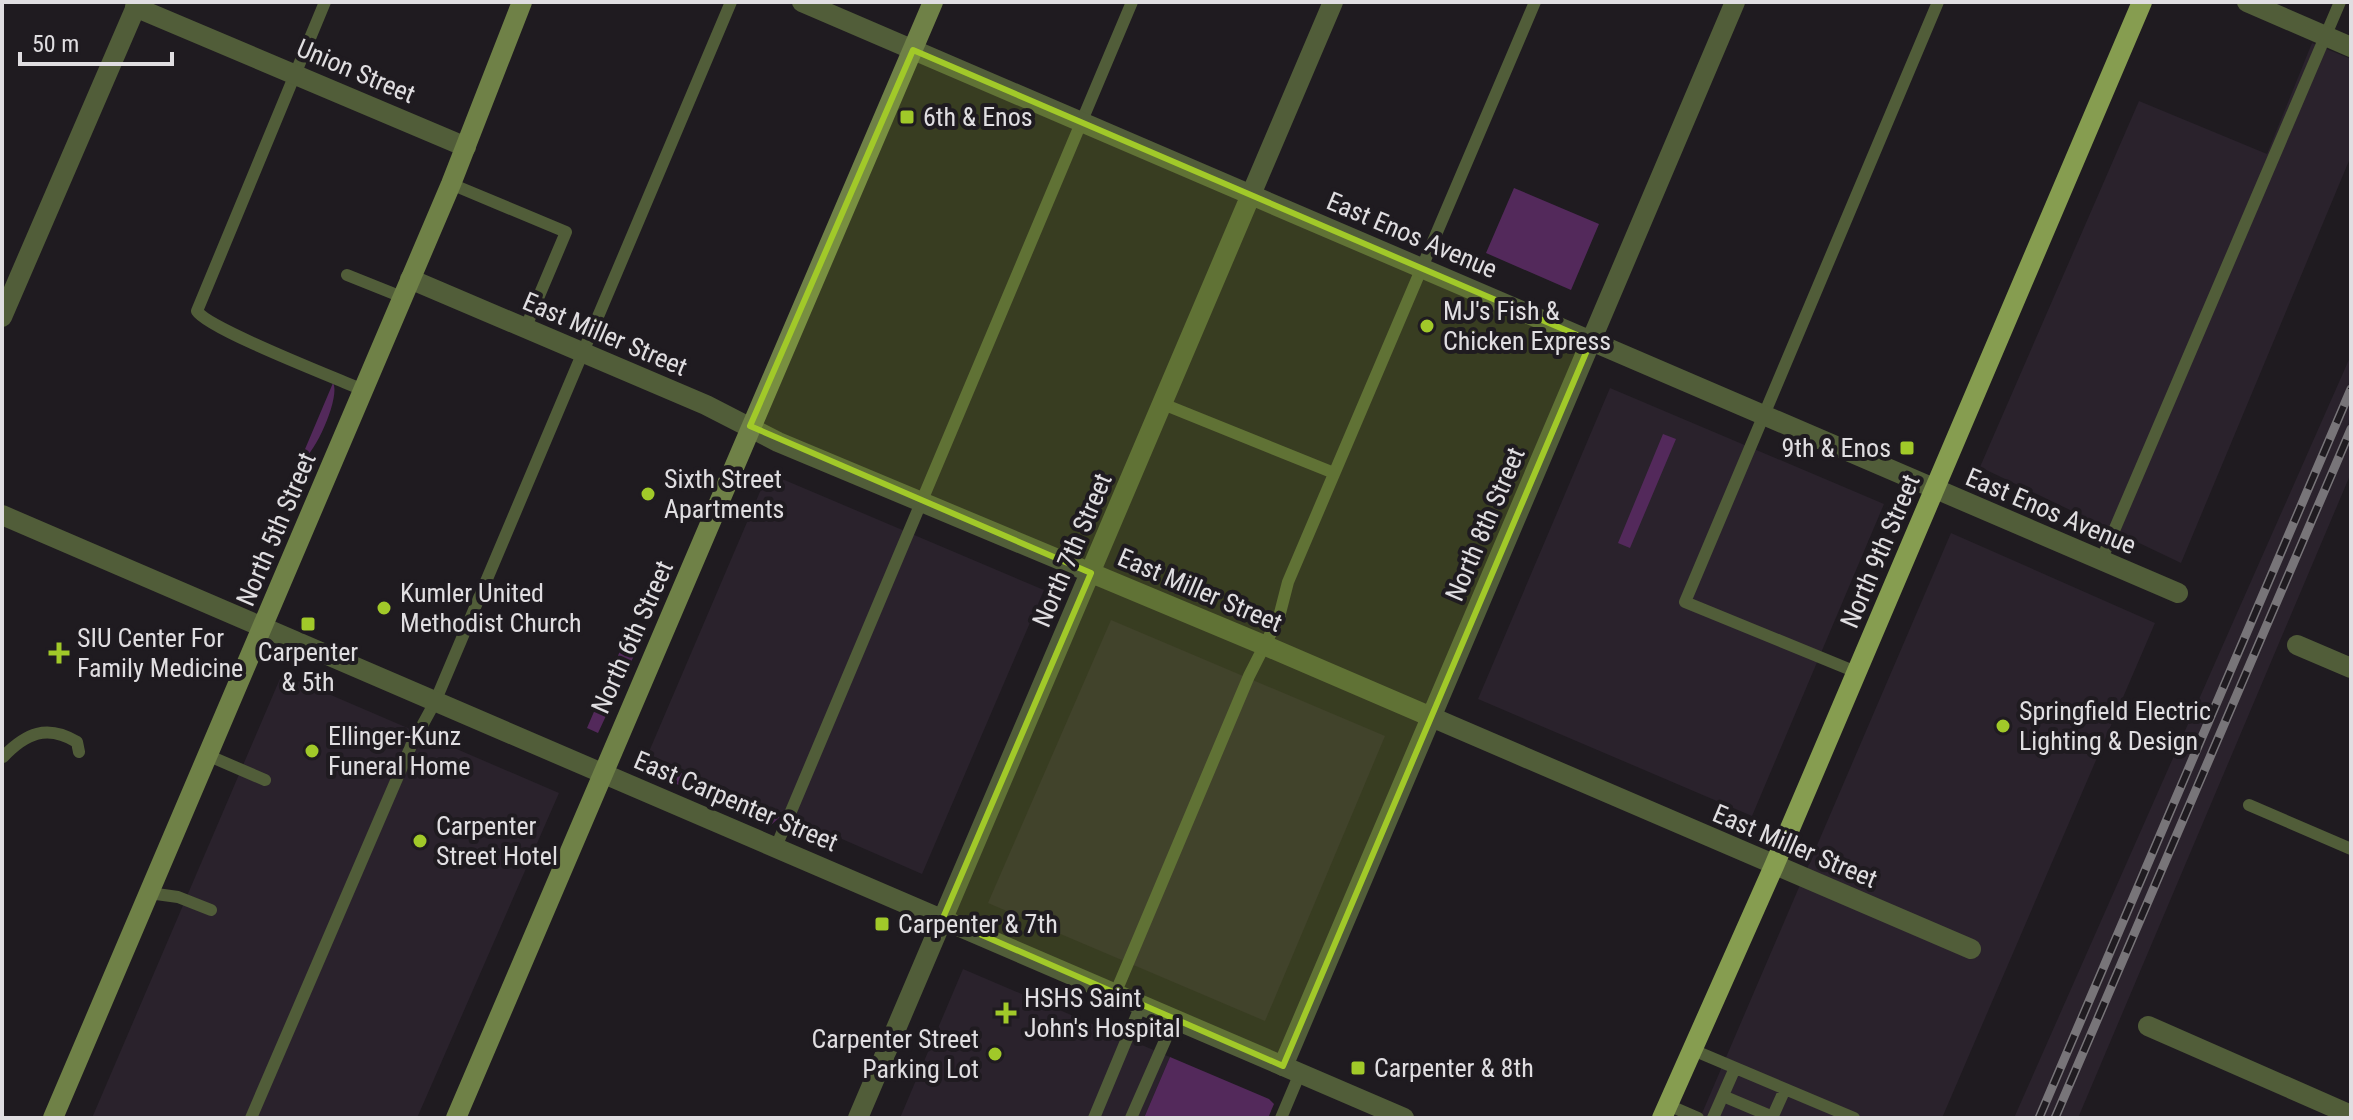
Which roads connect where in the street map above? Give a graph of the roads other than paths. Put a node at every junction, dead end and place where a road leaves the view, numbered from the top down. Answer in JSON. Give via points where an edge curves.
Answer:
{"nodes":[{"id":1,"x":325,"y":2,"type":"edge"},
{"id":2,"x":522,"y":2,"type":"edge"},
{"id":3,"x":731,"y":2,"type":"edge"},
{"id":4,"x":802,"y":2,"type":"edge"},
{"id":5,"x":933,"y":2,"type":"edge"},
{"id":6,"x":1132,"y":2,"type":"edge"},
{"id":7,"x":1333,"y":2,"type":"edge"},
{"id":8,"x":1535,"y":2,"type":"edge"},
{"id":9,"x":1735,"y":2,"type":"edge"},
{"id":10,"x":1938,"y":2,"type":"edge"},
{"id":11,"x":2142,"y":2,"type":"edge"},
{"id":12,"x":2247,"y":2,"type":"edge"},
{"id":13,"x":2340,"y":2,"type":"edge"},
{"id":14,"x":136,"y":4,"type":"edge"},
{"id":15,"x":2325,"y":36,"type":"junction"},
{"id":16,"x":2351,"y":47,"type":"edge"},
{"id":17,"x":913,"y":50,"type":"junction"},
{"id":18,"x":298,"y":75,"type":"junction"},
{"id":19,"x":1083,"y":122,"type":"junction"},
{"id":20,"x":466,"y":147,"type":"junction"},
{"id":21,"x":451,"y":184,"type":"junction"},
{"id":22,"x":1251,"y":195,"type":"junction"},
{"id":23,"x":1421,"y":267,"type":"junction"},
{"id":24,"x":347,"y":275,"type":"dead end"},
{"id":25,"x":406,"y":288,"type":"junction"},
{"id":26,"x":2,"y":317,"type":"edge"},
{"id":27,"x":525,"y":329,"type":"junction"},
{"id":28,"x":1591,"y":341,"type":"junction"},
{"id":29,"x":580,"y":352,"type":"junction"},
{"id":30,"x":363,"y":390,"type":"junction"},
{"id":31,"x":1163,"y":404,"type":"junction"},
{"id":32,"x":1761,"y":414,"type":"junction"},
{"id":33,"x":750,"y":426,"type":"junction"},
{"id":34,"x":1334,"y":473,"type":"junction"},
{"id":35,"x":1934,"y":489,"type":"junction"},
{"id":36,"x":922,"y":504,"type":"junction"},
{"id":37,"x":2,"y":515,"type":"edge"},
{"id":38,"x":2101,"y":561,"type":"junction"},
{"id":39,"x":1091,"y":573,"type":"junction"},
{"id":40,"x":2178,"y":593,"type":"dead end"},
{"id":41,"x":262,"y":627,"type":"junction"},
{"id":42,"x":2297,"y":645,"type":"dead end"},
{"id":43,"x":1266,"y":646,"type":"junction"},
{"id":44,"x":2351,"y":668,"type":"edge"},
{"id":45,"x":1856,"y":672,"type":"junction"},
{"id":46,"x":435,"y":702,"type":"junction"},
{"id":47,"x":1431,"y":719,"type":"junction"},
{"id":48,"x":79,"y":752,"type":"dead end"},
{"id":49,"x":207,"y":755,"type":"junction"},
{"id":50,"x":3,"y":757,"type":"edge"},
{"id":51,"x":602,"y":773,"type":"junction"},
{"id":52,"x":265,"y":780,"type":"dead end"},
{"id":53,"x":2249,"y":805,"type":"dead end"},
{"id":54,"x":776,"y":847,"type":"junction"},
{"id":55,"x":2351,"y":849,"type":"edge"},
{"id":56,"x":1774,"y":866,"type":"junction"},
{"id":57,"x":149,"y":893,"type":"junction"},
{"id":58,"x":211,"y":910,"type":"dead end"},
{"id":59,"x":943,"y":918,"type":"junction"},
{"id":60,"x":1971,"y":949,"type":"dead end"},
{"id":61,"x":1115,"y":994,"type":"junction"},
{"id":62,"x":1141,"y":1005,"type":"junction"},
{"id":63,"x":1174,"y":1020,"type":"junction"},
{"id":64,"x":2148,"y":1026,"type":"dead end"},
{"id":65,"x":1693,"y":1050,"type":"junction"},
{"id":66,"x":1735,"y":1068,"type":"junction"},
{"id":67,"x":1292,"y":1070,"type":"junction"},
{"id":68,"x":1785,"y":1089,"type":"junction"},
{"id":69,"x":1723,"y":1096,"type":"junction"},
{"id":70,"x":1665,"y":1111,"type":"edge"},
{"id":71,"x":2351,"y":1115,"type":"edge"},
{"id":72,"x":53,"y":1118,"type":"edge"},
{"id":73,"x":251,"y":1118,"type":"edge"},
{"id":74,"x":456,"y":1118,"type":"edge"},
{"id":75,"x":858,"y":1118,"type":"edge"},
{"id":76,"x":1094,"y":1118,"type":"edge"},
{"id":77,"x":1131,"y":1118,"type":"edge"},
{"id":78,"x":1281,"y":1118,"type":"edge"},
{"id":79,"x":1404,"y":1118,"type":"edge"},
{"id":80,"x":1698,"y":1118,"type":"edge"},
{"id":81,"x":1713,"y":1118,"type":"edge"},
{"id":82,"x":1772,"y":1118,"type":"edge"},
{"id":83,"x":1854,"y":1118,"type":"edge"}],
"edges":[{"from":1,"to":18,"type":"lane"},
{"from":2,"to":20,"type":"main road","name":"North 5th Street"},
{"from":3,"to":29,"type":"lane"},
{"from":4,"to":17,"type":"street","name":"East Enos Avenue"},
{"from":5,"to":17,"type":"main road","name":"North 6th Street"},
{"from":6,"to":19,"type":"lane"},
{"from":7,"to":22,"type":"street","name":"North 7th Street"},
{"from":8,"to":23,"type":"lane"},
{"from":9,"to":28,"type":"street","name":"North 8th Street"},
{"from":10,"to":32,"type":"lane"},
{"from":11,"to":35,"type":"main road","name":"North 9th Street"},
{"from":12,"to":15,"type":"street"},
{"from":13,"to":15,"type":"lane"},
{"from":14,"to":18,"type":"street","name":"Union Street"},
{"from":14,"to":26,"type":"street"},
{"from":15,"to":16,"type":"street"},
{"from":15,"to":38,"type":"lane"},
{"from":17,"to":19,"type":"street","name":"East Enos Avenue"},
{"from":17,"to":33,"type":"main road","name":"North 6th Street"},
{"from":18,"to":20,"type":"street","name":"Union Street"},
{"from":18,"to":30,"type":"lane","via":[[197,311],[224,329]]},
{"from":19,"to":22,"type":"street","name":"East Enos Avenue"},
{"from":19,"to":36,"type":"lane"},
{"from":20,"to":21,"type":"main road","name":"North 5th Street"},
{"from":21,"to":25,"type":"main road","name":"North 5th Street"},
{"from":21,"to":27,"type":"lane","via":[[566,232]]},
{"from":22,"to":23,"type":"street","name":"East Enos Avenue"},
{"from":22,"to":31,"type":"street","name":"North 7th Street"},
{"from":23,"to":28,"type":"street","name":"East Enos Avenue"},
{"from":23,"to":34,"type":"lane"},
{"from":24,"to":25,"type":"lane"},
{"from":25,"to":27,"type":"street","name":"East Miller Street"},
{"from":25,"to":30,"type":"main road","name":"North 5th Street"},
{"from":27,"to":29,"type":"street","name":"East Miller Street"},
{"from":28,"to":32,"type":"street","name":"East Enos Avenue"},
{"from":28,"to":47,"type":"street","name":"North 8th Street"},
{"from":29,"to":33,"type":"street","name":"East Miller Street"},
{"from":29,"to":46,"type":"lane"},
{"from":30,"to":41,"type":"main road","name":"North 5th Street"},
{"from":31,"to":34,"type":"lane"},
{"from":31,"to":39,"type":"street","name":"North 7th Street"},
{"from":32,"to":35,"type":"street","name":"East Enos Avenue"},
{"from":32,"to":45,"type":"lane","via":[[1685,602]]},
{"from":33,"to":36,"type":"street","name":"East Miller Street"},
{"from":33,"to":51,"type":"main road","name":"North 6th Street"},
{"from":34,"to":43,"type":"lane"},
{"from":35,"to":38,"type":"street","name":"East Enos Avenue"},
{"from":35,"to":45,"type":"main road","name":"North 9th Street"},
{"from":36,"to":39,"type":"street","name":"East Miller Street"},
{"from":36,"to":54,"type":"lane"},
{"from":37,"to":41,"type":"street","name":"East Carpenter Street"},
{"from":38,"to":40,"type":"street","name":"East Enos Avenue"},
{"from":39,"to":43,"type":"street","name":"East Miller Street"},
{"from":39,"to":59,"type":"street","name":"North 7th Street"},
{"from":41,"to":46,"type":"street","name":"East Carpenter Street"},
{"from":41,"to":49,"type":"main road","name":"North 5th Street"},
{"from":42,"to":44,"type":"street"},
{"from":43,"to":47,"type":"street","name":"East Miller Street"},
{"from":43,"to":61,"type":"lane"},
{"from":45,"to":56,"type":"main road","name":"North 9th Street"},
{"from":46,"to":51,"type":"street","name":"East Carpenter Street"},
{"from":46,"to":73,"type":"lane","via":[[406,756]]},
{"from":47,"to":56,"type":"street","name":"East Miller Street"},
{"from":47,"to":67,"type":"street","name":"North 8th Street"},
{"from":48,"to":50,"type":"lane","via":[[77,742],[45,730],[29,735]]},
{"from":49,"to":52,"type":"lane"},
{"from":49,"to":57,"type":"main road","name":"North 5th Street"},
{"from":51,"to":54,"type":"street","name":"East Carpenter Street"},
{"from":51,"to":74,"type":"main road","name":"North 6th Street"},
{"from":53,"to":55,"type":"lane"},
{"from":54,"to":59,"type":"street","name":"East Carpenter Street"},
{"from":56,"to":60,"type":"street","name":"East Miller Street"},
{"from":56,"to":65,"type":"main road","name":"North 9th Street"},
{"from":57,"to":58,"type":"lane"},
{"from":57,"to":72,"type":"main road","name":"North 5th Street"},
{"from":59,"to":61,"type":"street","name":"East Carpenter Street"},
{"from":59,"to":75,"type":"street","name":"North 7th Street"},
{"from":61,"to":62,"type":"street","name":"East Carpenter Street"},
{"from":62,"to":63,"type":"street","name":"East Carpenter Street"},
{"from":62,"to":76,"type":"lane"},
{"from":63,"to":67,"type":"street","name":"East Carpenter Street"},
{"from":63,"to":77,"type":"lane"},
{"from":64,"to":71,"type":"street"},
{"from":65,"to":66,"type":"lane"},
{"from":65,"to":70,"type":"main road","name":"North 9th Street"},
{"from":66,"to":68,"type":"lane"},
{"from":66,"to":69,"type":"lane"},
{"from":67,"to":78,"type":"lane"},
{"from":67,"to":79,"type":"street","name":"East Carpenter Street"},
{"from":68,"to":82,"type":"lane"},
{"from":68,"to":83,"type":"lane"},
{"from":69,"to":81,"type":"lane"},
{"from":69,"to":82,"type":"lane"},
{"from":70,"to":80,"type":"lane"}]}
